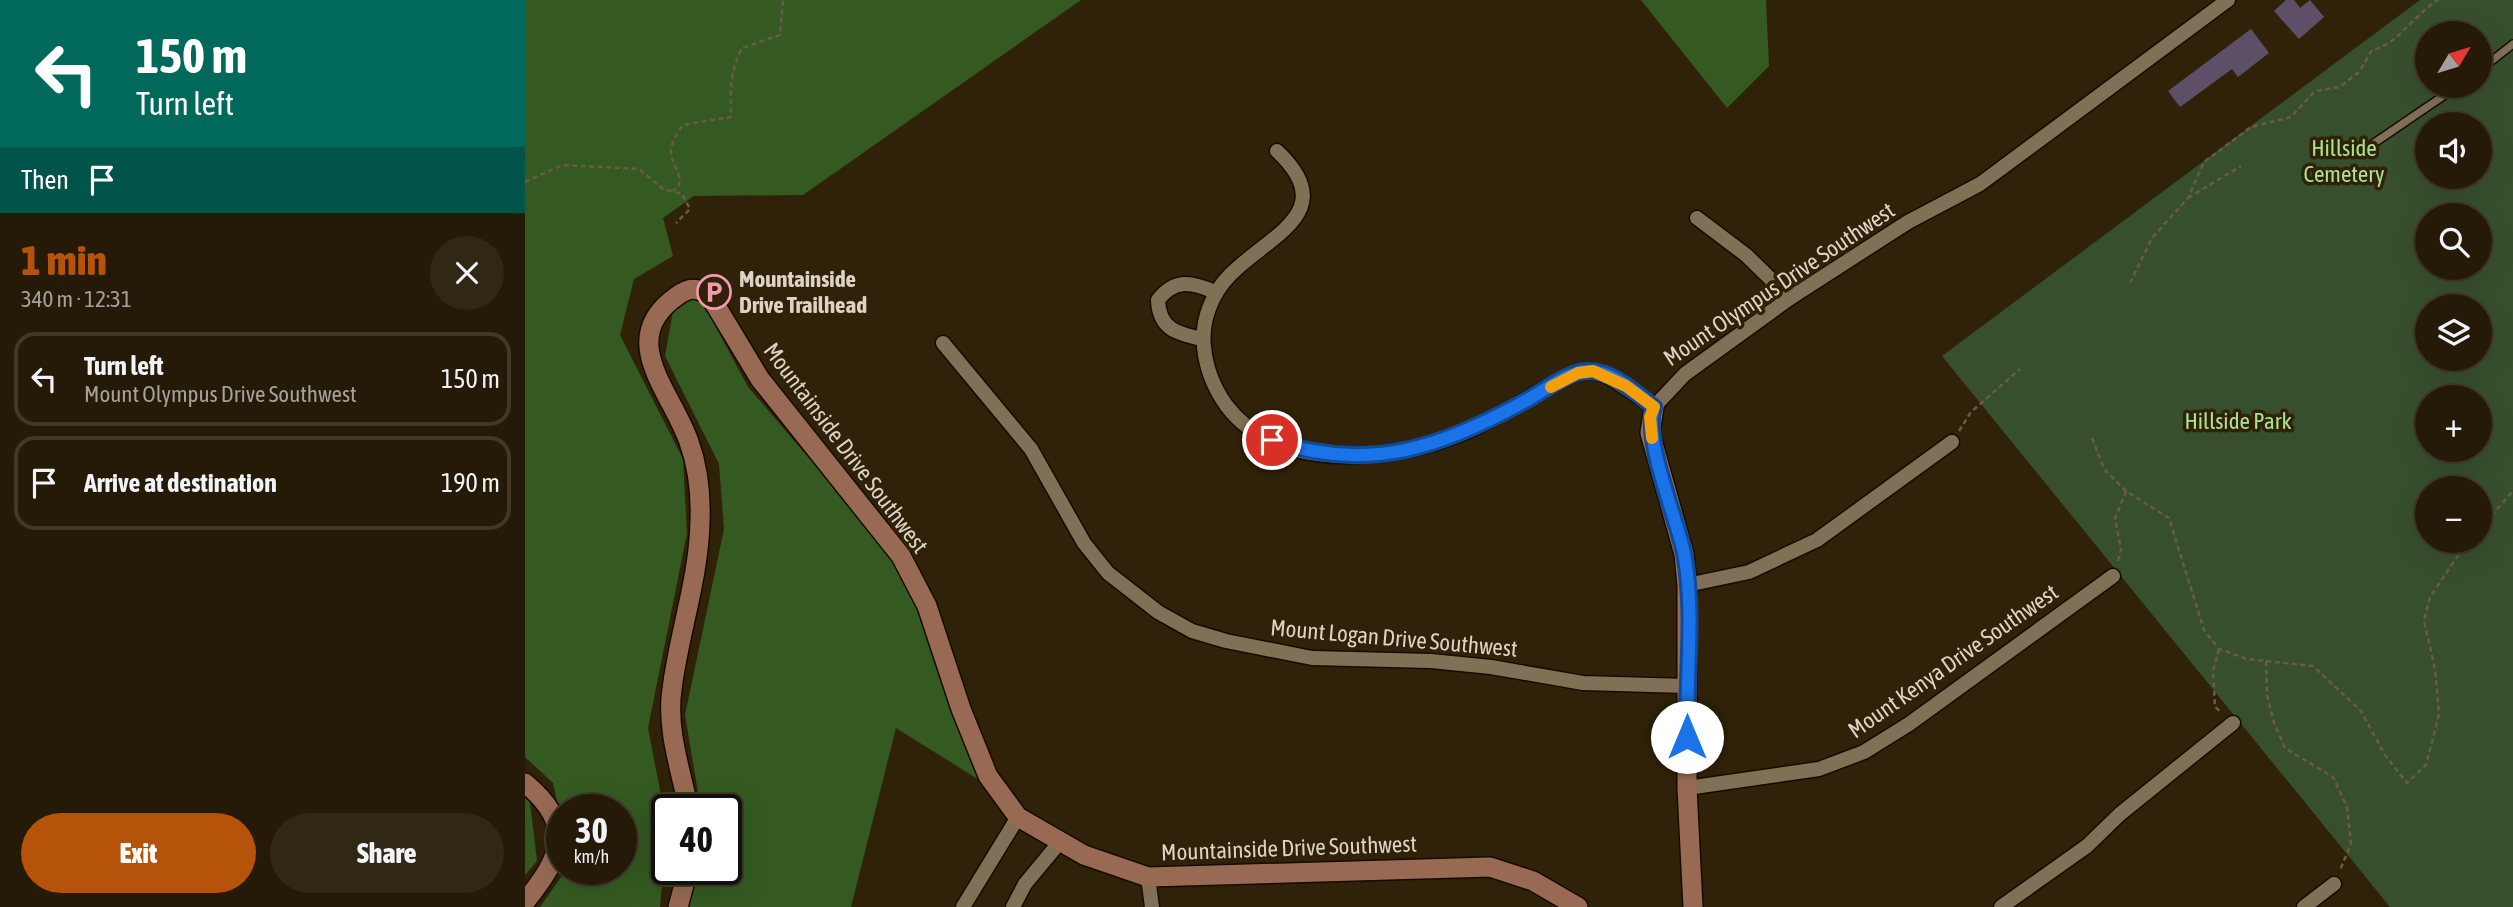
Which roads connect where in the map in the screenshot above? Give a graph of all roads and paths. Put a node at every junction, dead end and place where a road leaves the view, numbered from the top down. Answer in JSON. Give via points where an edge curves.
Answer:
{"nodes":[{"id":1,"x":783,"y":0,"type":"edge"},
{"id":2,"x":2228,"y":0,"type":"edge"},
{"id":3,"x":2438,"y":0,"type":"edge"},
{"id":4,"x":2513,"y":44,"type":"edge"},
{"id":5,"x":2492,"y":61,"type":"edge"},
{"id":6,"x":2440,"y":98,"type":"edge"},
{"id":7,"x":1277,"y":151,"type":"dead end"},
{"id":8,"x":2358,"y":154,"type":"dead end"},
{"id":9,"x":2241,"y":166,"type":"dead end"},
{"id":10,"x":525,"y":183,"type":"edge"},
{"id":11,"x":672,"y":191,"type":"junction"},
{"id":12,"x":2188,"y":198,"type":"junction"},
{"id":13,"x":1696,"y":218,"type":"dead end"},
{"id":14,"x":676,"y":223,"type":"dead end"},
{"id":15,"x":2130,"y":284,"type":"dead end"},
{"id":16,"x":1216,"y":292,"type":"junction"},
{"id":17,"x":1790,"y":298,"type":"junction"},
{"id":18,"x":1203,"y":339,"type":"junction"},
{"id":19,"x":943,"y":343,"type":"dead end"},
{"id":20,"x":2020,"y":369,"type":"dead end"},
{"id":21,"x":1654,"y":407,"type":"junction"},
{"id":22,"x":2092,"y":438,"type":"dead end"},
{"id":23,"x":1952,"y":442,"type":"joint"},
{"id":24,"x":2126,"y":491,"type":"junction"},
{"id":25,"x":2513,"y":491,"type":"edge"},
{"id":26,"x":2492,"y":515,"type":"edge"},
{"id":27,"x":2460,"y":553,"type":"edge"},
{"id":28,"x":2113,"y":576,"type":"joint"},
{"id":29,"x":1687,"y":585,"type":"junction"},
{"id":30,"x":2218,"y":649,"type":"junction"},
{"id":31,"x":2266,"y":661,"type":"junction"},
{"id":32,"x":1686,"y":686,"type":"junction"},
{"id":33,"x":2233,"y":723,"type":"joint"},
{"id":34,"x":525,"y":783,"type":"edge"},
{"id":35,"x":1687,"y":788,"type":"junction"},
{"id":36,"x":686,"y":794,"type":"edge"},
{"id":37,"x":1018,"y":817,"type":"junction"},
{"id":38,"x":1059,"y":843,"type":"junction"},
{"id":39,"x":1148,"y":877,"type":"junction"},
{"id":40,"x":2334,"y":884,"type":"joint"},
{"id":41,"x":684,"y":885,"type":"edge"},
{"id":42,"x":525,"y":902,"type":"edge"},
{"id":43,"x":678,"y":907,"type":"edge"},
{"id":44,"x":963,"y":907,"type":"edge"},
{"id":45,"x":1013,"y":907,"type":"edge"},
{"id":46,"x":1152,"y":907,"type":"edge"},
{"id":47,"x":1578,"y":907,"type":"edge"},
{"id":48,"x":1693,"y":907,"type":"edge"},
{"id":49,"x":2001,"y":907,"type":"edge"},
{"id":50,"x":2304,"y":907,"type":"edge"}],
"edges":[{"from":1,"to":11,"type":"path","via":[[780,34],[742,48],[733,65],[731,117],[684,125],[672,141],[671,163],[680,180]]},
{"from":2,"to":17,"type":"street","name":"Mount Olympus Drive Southwest","via":[[1980,184],[1908,222]]},
{"from":3,"to":12,"type":"path","via":[[2420,11],[2386,47],[2372,50],[2360,71],[2340,87],[2315,91],[2291,117],[2251,127],[2204,162]]},
{"from":4,"to":5,"type":"lane"},
{"from":6,"to":8,"type":"lane"},
{"from":7,"to":16,"type":"street","via":[[1302,186],[1301,209],[1287,229],[1243,263]]},
{"from":9,"to":12,"type":"path"},
{"from":10,"to":11,"type":"path","via":[[562,165],[639,169]]},
{"from":11,"to":14,"type":"path","via":[[682,194],[690,209]]},
{"from":12,"to":15,"type":"path","via":[[2152,238]]},
{"from":13,"to":17,"type":"street","via":[[1746,255]]},
{"from":16,"to":18,"type":"street"},
{"from":16,"to":18,"type":"street","via":[[1180,283],[1158,300],[1162,322],[1170,330]]},
{"from":17,"to":21,"type":"street","name":"Mount Olympus Drive Southwest","via":[[1685,374]]},
{"from":18,"to":21,"type":"street","via":[[1214,384],[1243,422],[1272,440],[1326,456],[1434,445],[1585,370],[1606,375]]},
{"from":19,"to":32,"type":"street","name":"Mount Logan Drive Southwest","via":[[1031,449],[1084,543],[1108,573],[1158,612],[1192,631],[1313,658],[1431,661],[1583,683]]},
{"from":20,"to":23,"type":"path","via":[[1971,412]]},
{"from":21,"to":29,"type":"street","via":[[1650,433],[1684,554]]},
{"from":22,"to":24,"type":"path","via":[[2104,469]]},
{"from":23,"to":29,"type":"street","via":[[1817,540],[1749,572]]},
{"from":24,"to":28,"type":"path","via":[[2115,519],[2121,549]]},
{"from":24,"to":30,"type":"path","via":[[2169,518],[2204,630]]},
{"from":25,"to":26,"type":"path"},
{"from":27,"to":31,"type":"path","via":[[2430,597],[2424,621],[2439,714],[2425,765],[2407,783],[2361,711],[2313,666]]},
{"from":28,"to":35,"type":"street","name":"Mount Kenya Drive Southwest","via":[[1864,752],[1819,769]]},
{"from":29,"to":32,"type":"street"},
{"from":30,"to":31,"type":"path"},
{"from":30,"to":33,"type":"path","via":[[2213,671],[2215,707]]},
{"from":31,"to":40,"type":"path","via":[[2267,695],[2285,747],[2333,777],[2347,807],[2351,844]]},
{"from":32,"to":35,"type":"street"},
{"from":33,"to":49,"type":"street","via":[[2087,846]]},
{"from":34,"to":42,"type":"street","via":[[554,815],[559,844],[551,869]]},
{"from":35,"to":48,"type":"street"},
{"from":36,"to":37,"type":"street","name":"Mountainside Drive Southwest","via":[[671,719],[671,691],[700,537],[699,486],[688,439],[656,375],[648,340],[657,313],[692,288],[710,296],[759,379],[901,556],[927,606],[988,776]]},
{"from":37,"to":38,"type":"street","name":"Mountainside Drive Southwest"},
{"from":37,"to":44,"type":"street"},
{"from":38,"to":39,"type":"street","name":"Mountainside Drive Southwest"},
{"from":38,"to":45,"type":"street","via":[[1025,884]]},
{"from":39,"to":46,"type":"street"},
{"from":39,"to":47,"type":"street","name":"Mountainside Drive Southwest","via":[[1490,867],[1533,881]]},
{"from":40,"to":50,"type":"street"},
{"from":41,"to":43,"type":"street"}]}
